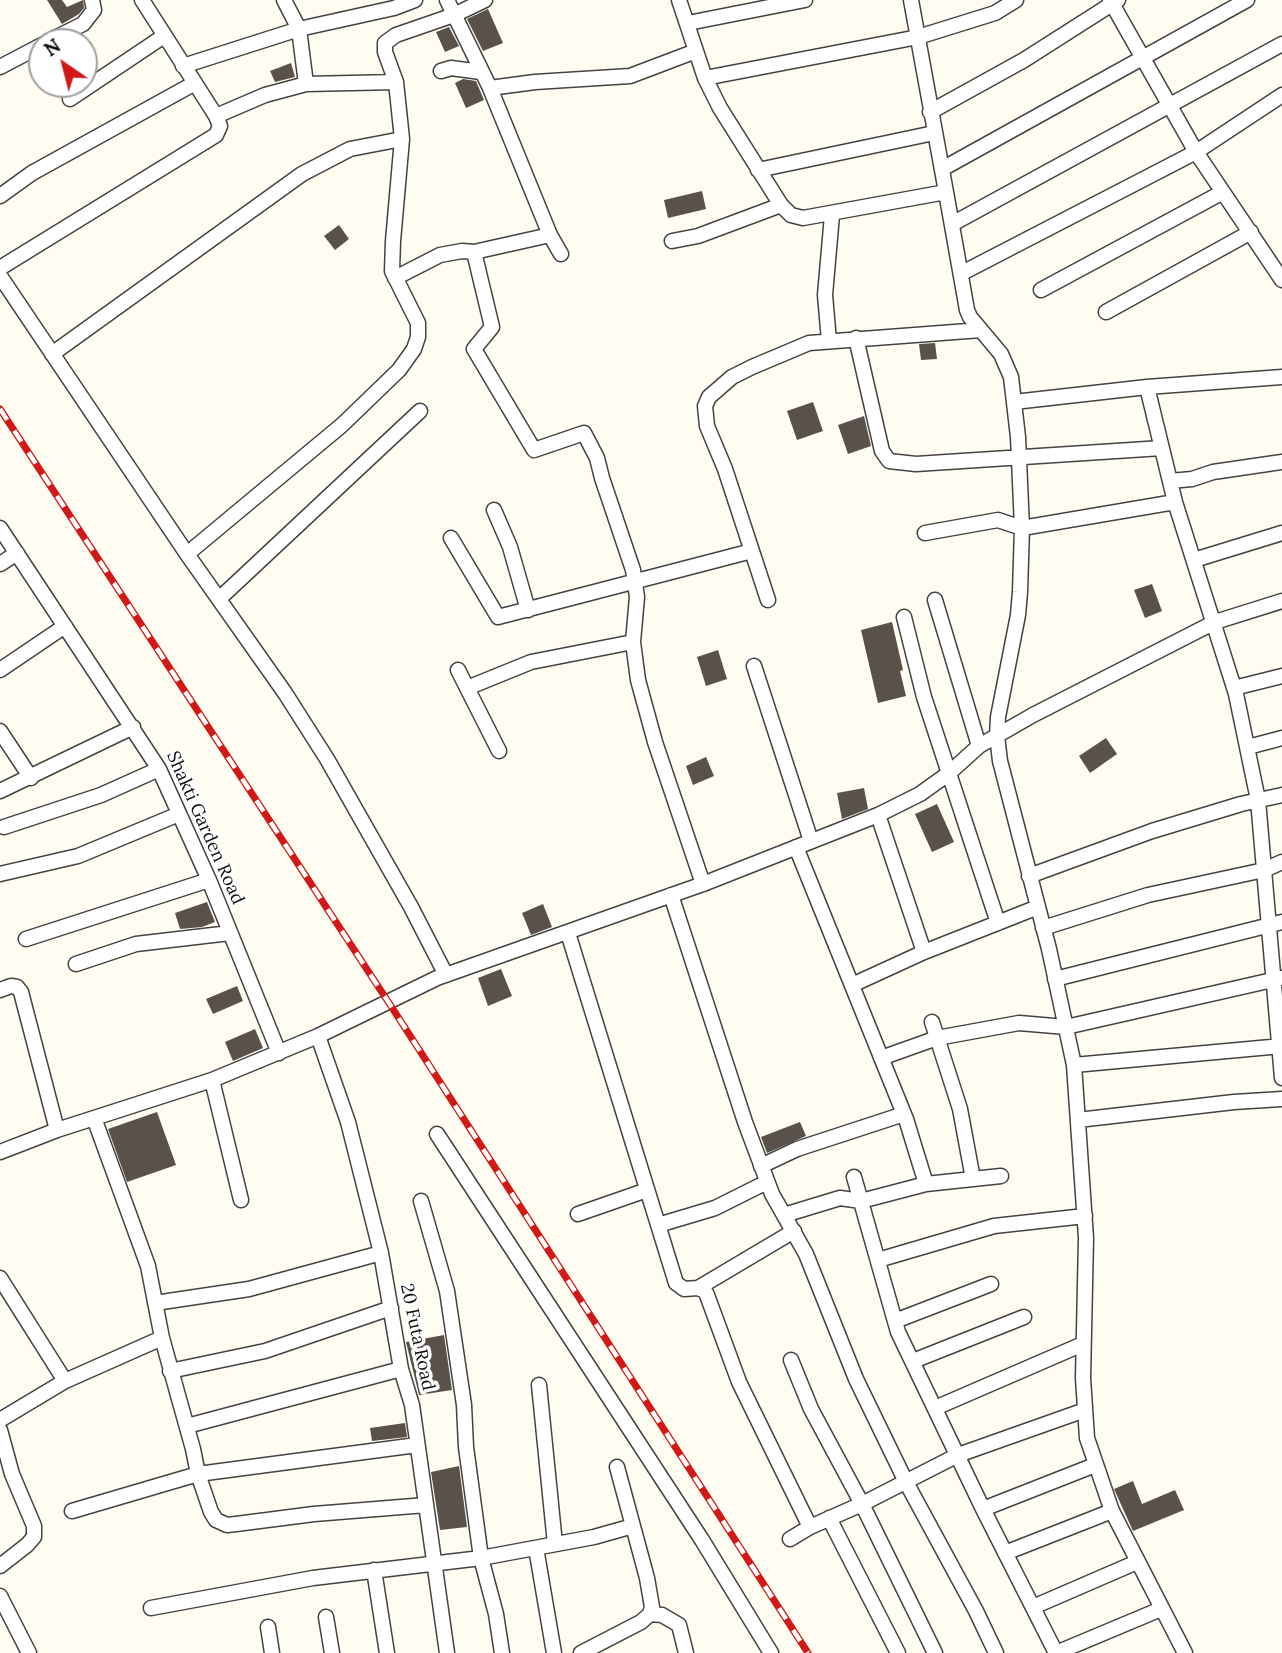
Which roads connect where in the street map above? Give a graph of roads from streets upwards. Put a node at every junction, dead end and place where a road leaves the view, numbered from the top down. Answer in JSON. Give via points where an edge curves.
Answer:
{"nodes":[{"id":1,"x":142,"y":0,"type":"edge"},
{"id":2,"x":284,"y":0,"type":"edge"},
{"id":3,"x":415,"y":0,"type":"edge"},
{"id":4,"x":447,"y":0,"type":"edge"},
{"id":5,"x":485,"y":0,"type":"edge"},
{"id":6,"x":679,"y":0,"type":"edge"},
{"id":7,"x":805,"y":0,"type":"edge"},
{"id":8,"x":911,"y":0,"type":"edge"},
{"id":9,"x":1016,"y":0,"type":"edge"},
{"id":10,"x":1247,"y":0,"type":"edge"},
{"id":11,"x":94,"y":1,"type":"edge"},
{"id":12,"x":1113,"y":1,"type":"edge"},
{"id":13,"x":454,"y":15,"type":"junction"},
{"id":14,"x":688,"y":23,"type":"junction"},
{"id":15,"x":75,"y":28,"type":"edge"},
{"id":16,"x":299,"y":29,"type":"junction"},
{"id":17,"x":164,"y":36,"type":"junction"},
{"id":18,"x":918,"y":37,"type":"junction"},
{"id":19,"x":1282,"y":44,"type":"edge"},
{"id":20,"x":696,"y":51,"type":"junction"},
{"id":21,"x":28,"y":52,"type":"edge"},
{"id":22,"x":1140,"y":58,"type":"junction"},
{"id":23,"x":183,"y":66,"type":"junction"},
{"id":24,"x":0,"y":67,"type":"edge"},
{"id":25,"x":441,"y":71,"type":"dead end"},
{"id":26,"x":481,"y":72,"type":"junction"},
{"id":27,"x":705,"y":78,"type":"junction"},
{"id":28,"x":396,"y":82,"type":"junction"},
{"id":29,"x":195,"y":83,"type":"junction"},
{"id":30,"x":306,"y":84,"type":"junction"},
{"id":31,"x":490,"y":88,"type":"junction"},
{"id":32,"x":1282,"y":95,"type":"edge"},
{"id":33,"x":70,"y":99,"type":"dead end"},
{"id":34,"x":1169,"y":106,"type":"junction"},
{"id":35,"x":930,"y":111,"type":"junction"},
{"id":36,"x":216,"y":116,"type":"junction"},
{"id":37,"x":934,"y":133,"type":"junction"},
{"id":38,"x":402,"y":139,"type":"junction"},
{"id":39,"x":1196,"y":152,"type":"junction"},
{"id":40,"x":942,"y":169,"type":"junction"},
{"id":41,"x":758,"y":170,"type":"junction"},
{"id":42,"x":946,"y":192,"type":"junction"},
{"id":43,"x":1223,"y":192,"type":"junction"},
{"id":44,"x":0,"y":196,"type":"edge"},
{"id":45,"x":781,"y":205,"type":"junction"},
{"id":46,"x":832,"y":215,"type":"junction"},
{"id":47,"x":952,"y":224,"type":"junction"},
{"id":48,"x":1251,"y":232,"type":"junction"},
{"id":49,"x":550,"y":234,"type":"junction"},
{"id":50,"x":672,"y":241,"type":"dead end"},
{"id":51,"x":474,"y":252,"type":"junction"},
{"id":52,"x":561,"y":254,"type":"dead end"},
{"id":53,"x":0,"y":268,"type":"edge"},
{"id":54,"x":961,"y":273,"type":"junction"},
{"id":55,"x":0,"y":276,"type":"edge"},
{"id":56,"x":395,"y":278,"type":"junction"},
{"id":57,"x":1282,"y":280,"type":"edge"},
{"id":58,"x":1041,"y":290,"type":"dead end"},
{"id":59,"x":1105,"y":312,"type":"dead end"},
{"id":60,"x":981,"y":330,"type":"junction"},
{"id":61,"x":856,"y":338,"type":"junction"},
{"id":62,"x":829,"y":341,"type":"junction"},
{"id":63,"x":52,"y":354,"type":"junction"},
{"id":64,"x":1282,"y":377,"type":"edge"},
{"id":65,"x":1147,"y":387,"type":"junction"},
{"id":66,"x":1014,"y":402,"type":"junction"},
{"id":67,"x":420,"y":411,"type":"dead end"},
{"id":68,"x":1162,"y":448,"type":"junction"},
{"id":69,"x":1019,"y":456,"type":"junction"},
{"id":70,"x":1282,"y":462,"type":"edge"},
{"id":71,"x":1170,"y":481,"type":"junction"},
{"id":72,"x":1175,"y":502,"type":"junction"},
{"id":73,"x":494,"y":510,"type":"dead end"},
{"id":74,"x":0,"y":528,"type":"edge"},
{"id":75,"x":1022,"y":528,"type":"junction"},
{"id":76,"x":1282,"y":533,"type":"edge"},
{"id":77,"x":925,"y":534,"type":"dead end"},
{"id":78,"x":451,"y":538,"type":"dead end"},
{"id":79,"x":752,"y":551,"type":"junction"},
{"id":80,"x":17,"y":553,"type":"junction"},
{"id":81,"x":187,"y":554,"type":"junction"},
{"id":82,"x":1194,"y":560,"type":"junction"},
{"id":83,"x":0,"y":564,"type":"edge"},
{"id":84,"x":635,"y":583,"type":"junction"},
{"id":85,"x":219,"y":599,"type":"junction"},
{"id":86,"x":768,"y":600,"type":"dead end"},
{"id":87,"x":935,"y":600,"type":"dead end"},
{"id":88,"x":1282,"y":601,"type":"edge"},
{"id":89,"x":528,"y":610,"type":"junction"},
{"id":90,"x":904,"y":617,"type":"dead end"},
{"id":91,"x":1215,"y":622,"type":"junction"},
{"id":92,"x":65,"y":626,"type":"junction"},
{"id":93,"x":633,"y":642,"type":"junction"},
{"id":94,"x":754,"y":666,"type":"dead end"},
{"id":95,"x":0,"y":670,"type":"edge"},
{"id":96,"x":458,"y":670,"type":"dead end"},
{"id":97,"x":1282,"y":676,"type":"edge"},
{"id":98,"x":467,"y":688,"type":"junction"},
{"id":99,"x":1234,"y":688,"type":"junction"},
{"id":100,"x":133,"y":727,"type":"junction"},
{"id":101,"x":0,"y":731,"type":"edge"},
{"id":102,"x":997,"y":736,"type":"junction"},
{"id":103,"x":1282,"y":738,"type":"edge"},
{"id":104,"x":979,"y":746,"type":"junction"},
{"id":105,"x":1248,"y":747,"type":"junction"},
{"id":106,"x":499,"y":751,"type":"dead end"},
{"id":107,"x":159,"y":769,"type":"junction"},
{"id":108,"x":948,"y":774,"type":"junction"},
{"id":109,"x":31,"y":778,"type":"junction"},
{"id":110,"x":0,"y":791,"type":"edge"},
{"id":111,"x":1282,"y":795,"type":"edge"},
{"id":112,"x":1258,"y":800,"type":"junction"},
{"id":113,"x":179,"y":814,"type":"junction"},
{"id":114,"x":878,"y":815,"type":"junction"},
{"id":115,"x":4,"y":827,"type":"dead end"},
{"id":116,"x":811,"y":841,"type":"junction"},
{"id":117,"x":796,"y":848,"type":"junction"},
{"id":118,"x":1282,"y":862,"type":"edge"},
{"id":119,"x":1264,"y":870,"type":"junction"},
{"id":120,"x":0,"y":874,"type":"edge"},
{"id":121,"x":1029,"y":876,"type":"junction"},
{"id":122,"x":209,"y":880,"type":"junction"},
{"id":123,"x":703,"y":884,"type":"junction"},
{"id":124,"x":671,"y":895,"type":"junction"},
{"id":125,"x":1038,"y":907,"type":"junction"},
{"id":126,"x":998,"y":923,"type":"junction"},
{"id":127,"x":1276,"y":923,"type":"edge"},
{"id":128,"x":1043,"y":929,"type":"junction"},
{"id":129,"x":230,"y":933,"type":"junction"},
{"id":130,"x":568,"y":933,"type":"junction"},
{"id":131,"x":26,"y":939,"type":"dead end"},
{"id":132,"x":925,"y":952,"type":"junction"},
{"id":133,"x":76,"y":964,"type":"dead end"},
{"id":134,"x":446,"y":975,"type":"junction"},
{"id":135,"x":1278,"y":978,"type":"edge"},
{"id":136,"x":1055,"y":979,"type":"junction"},
{"id":137,"x":852,"y":985,"type":"junction"},
{"id":138,"x":0,"y":990,"type":"edge"},
{"id":139,"x":932,"y":1023,"type":"dead end"},
{"id":140,"x":1066,"y":1027,"type":"junction"},
{"id":141,"x":318,"y":1036,"type":"junction"},
{"id":142,"x":937,"y":1038,"type":"junction"},
{"id":143,"x":1280,"y":1046,"type":"edge"},
{"id":144,"x":279,"y":1053,"type":"junction"},
{"id":145,"x":881,"y":1058,"type":"junction"},
{"id":146,"x":1074,"y":1065,"type":"junction"},
{"id":147,"x":1282,"y":1078,"type":"edge"},
{"id":148,"x":212,"y":1080,"type":"junction"},
{"id":149,"x":1282,"y":1099,"type":"edge"},
{"id":150,"x":904,"y":1114,"type":"junction"},
{"id":151,"x":94,"y":1118,"type":"junction"},
{"id":152,"x":1078,"y":1120,"type":"junction"},
{"id":153,"x":57,"y":1130,"type":"junction"},
{"id":154,"x":437,"y":1134,"type":"dead end"},
{"id":155,"x":0,"y":1152,"type":"edge"},
{"id":156,"x":761,"y":1166,"type":"junction"},
{"id":157,"x":1001,"y":1176,"type":"dead end"},
{"id":158,"x":854,"y":1177,"type":"dead end"},
{"id":159,"x":973,"y":1179,"type":"junction"},
{"id":160,"x":767,"y":1182,"type":"junction"},
{"id":161,"x":926,"y":1184,"type":"junction"},
{"id":162,"x":647,"y":1190,"type":"junction"},
{"id":163,"x":241,"y":1200,"type":"dead end"},
{"id":164,"x":421,"y":1201,"type":"dead end"},
{"id":165,"x":861,"y":1201,"type":"junction"},
{"id":166,"x":578,"y":1214,"type":"dead end"},
{"id":167,"x":784,"y":1215,"type":"junction"},
{"id":168,"x":1085,"y":1216,"type":"junction"},
{"id":169,"x":658,"y":1225,"type":"junction"},
{"id":170,"x":794,"y":1231,"type":"junction"},
{"id":171,"x":381,"y":1253,"type":"junction"},
{"id":172,"x":877,"y":1260,"type":"junction"},
{"id":173,"x":0,"y":1278,"type":"edge"},
{"id":174,"x":991,"y":1284,"type":"dead end"},
{"id":175,"x":698,"y":1288,"type":"junction"},
{"id":176,"x":155,"y":1303,"type":"junction"},
{"id":177,"x":391,"y":1308,"type":"junction"},
{"id":178,"x":1024,"y":1317,"type":"dead end"},
{"id":179,"x":895,"y":1321,"type":"junction"},
{"id":180,"x":162,"y":1338,"type":"junction"},
{"id":181,"x":1083,"y":1344,"type":"junction"},
{"id":182,"x":791,"y":1360,"type":"dead end"},
{"id":183,"x":913,"y":1362,"type":"junction"},
{"id":184,"x":401,"y":1369,"type":"junction"},
{"id":185,"x":170,"y":1371,"type":"junction"},
{"id":186,"x":65,"y":1381,"type":"junction"},
{"id":187,"x":539,"y":1385,"type":"dead end"},
{"id":188,"x":935,"y":1408,"type":"junction"},
{"id":189,"x":1085,"y":1410,"type":"junction"},
{"id":190,"x":0,"y":1420,"type":"edge"},
{"id":191,"x":187,"y":1426,"type":"junction"},
{"id":192,"x":0,"y":1430,"type":"edge"},
{"id":193,"x":417,"y":1445,"type":"junction"},
{"id":194,"x":958,"y":1455,"type":"junction"},
{"id":195,"x":1095,"y":1465,"type":"junction"},
{"id":196,"x":617,"y":1467,"type":"dead end"},
{"id":197,"x":198,"y":1474,"type":"junction"},
{"id":198,"x":906,"y":1482,"type":"junction"},
{"id":199,"x":862,"y":1504,"type":"junction"},
{"id":200,"x":426,"y":1505,"type":"junction"},
{"id":201,"x":983,"y":1509,"type":"junction"},
{"id":202,"x":72,"y":1511,"type":"dead end"},
{"id":203,"x":1112,"y":1511,"type":"junction"},
{"id":204,"x":829,"y":1518,"type":"junction"},
{"id":205,"x":633,"y":1526,"type":"junction"},
{"id":206,"x":810,"y":1527,"type":"junction"},
{"id":207,"x":790,"y":1539,"type":"dead end"},
{"id":208,"x":555,"y":1545,"type":"junction"},
{"id":209,"x":536,"y":1548,"type":"junction"},
{"id":210,"x":1005,"y":1553,"type":"junction"},
{"id":211,"x":481,"y":1558,"type":"junction"},
{"id":212,"x":1137,"y":1562,"type":"junction"},
{"id":213,"x":435,"y":1563,"type":"junction"},
{"id":214,"x":0,"y":1566,"type":"edge"},
{"id":215,"x":374,"y":1570,"type":"junction"},
{"id":216,"x":0,"y":1596,"type":"edge"},
{"id":217,"x":1032,"y":1607,"type":"junction"},
{"id":218,"x":152,"y":1608,"type":"dead end"},
{"id":219,"x":1161,"y":1609,"type":"junction"},
{"id":220,"x":650,"y":1614,"type":"junction"},
{"id":221,"x":326,"y":1617,"type":"dead end"},
{"id":222,"x":268,"y":1627,"type":"dead end"},
{"id":223,"x":29,"y":1653,"type":"edge"},
{"id":224,"x":272,"y":1653,"type":"edge"},
{"id":225,"x":332,"y":1653,"type":"edge"},
{"id":226,"x":387,"y":1653,"type":"edge"},
{"id":227,"x":447,"y":1653,"type":"edge"},
{"id":228,"x":502,"y":1653,"type":"edge"},
{"id":229,"x":554,"y":1653,"type":"edge"},
{"id":230,"x":581,"y":1653,"type":"edge"},
{"id":231,"x":686,"y":1653,"type":"edge"},
{"id":232,"x":771,"y":1653,"type":"edge"},
{"id":233,"x":898,"y":1653,"type":"edge"},
{"id":234,"x":935,"y":1653,"type":"edge"},
{"id":235,"x":996,"y":1653,"type":"edge"},
{"id":236,"x":1056,"y":1653,"type":"edge"},
{"id":237,"x":1185,"y":1653,"type":"edge"}],
"edges":[{"from":1,"to":17,"type":"street"},
{"from":2,"to":16,"type":"street"},
{"from":3,"to":16,"type":"street"},
{"from":4,"to":13,"type":"street"},
{"from":5,"to":13,"type":"street"},
{"from":6,"to":14,"type":"street"},
{"from":7,"to":14,"type":"street"},
{"from":8,"to":18,"type":"street"},
{"from":9,"to":18,"type":"street","via":[[995,13]]},
{"from":10,"to":22,"type":"street"},
{"from":11,"to":15,"type":"street","via":[[94,10]]},
{"from":12,"to":22,"type":"street"},
{"from":12,"to":35,"type":"street","via":[[1024,61]]},
{"from":13,"to":26,"type":"street"},
{"from":13,"to":28,"type":"street","via":[[385,43]]},
{"from":14,"to":20,"type":"street"},
{"from":16,"to":23,"type":"street"},
{"from":16,"to":30,"type":"street"},
{"from":17,"to":23,"type":"street"},
{"from":17,"to":33,"type":"street"},
{"from":18,"to":27,"type":"street"},
{"from":18,"to":35,"type":"street"},
{"from":19,"to":34,"type":"street"},
{"from":20,"to":27,"type":"street"},
{"from":20,"to":31,"type":"street","via":[[630,76]]},
{"from":21,"to":24,"type":"street"},
{"from":22,"to":34,"type":"street"},
{"from":22,"to":40,"type":"street"},
{"from":23,"to":29,"type":"street"},
{"from":25,"to":26,"type":"street"},
{"from":26,"to":31,"type":"street"},
{"from":27,"to":41,"type":"street"},
{"from":28,"to":30,"type":"street"},
{"from":28,"to":38,"type":"street"},
{"from":29,"to":36,"type":"street"},
{"from":29,"to":44,"type":"street","via":[[32,173]]},
{"from":30,"to":36,"type":"street"},
{"from":31,"to":49,"type":"street"},
{"from":32,"to":39,"type":"street"},
{"from":34,"to":39,"type":"street"},
{"from":34,"to":47,"type":"street"},
{"from":35,"to":37,"type":"street"},
{"from":36,"to":53,"type":"street","via":[[220,127],[206,143]]},
{"from":37,"to":40,"type":"street"},
{"from":37,"to":41,"type":"street"},
{"from":38,"to":56,"type":"street","via":[[393,241]]},
{"from":38,"to":63,"type":"street","via":[[350,149],[302,174]]},
{"from":39,"to":43,"type":"street"},
{"from":39,"to":54,"type":"street"},
{"from":40,"to":42,"type":"street"},
{"from":41,"to":45,"type":"street"},
{"from":42,"to":46,"type":"street"},
{"from":42,"to":47,"type":"street"},
{"from":43,"to":48,"type":"street"},
{"from":43,"to":58,"type":"street"},
{"from":45,"to":46,"type":"street","via":[[791,215],[803,218]]},
{"from":45,"to":50,"type":"street"},
{"from":46,"to":62,"type":"street","via":[[825,295]]},
{"from":47,"to":54,"type":"street"},
{"from":48,"to":57,"type":"street"},
{"from":48,"to":59,"type":"street"},
{"from":49,"to":51,"type":"street"},
{"from":49,"to":52,"type":"street"},
{"from":51,"to":56,"type":"street","via":[[440,255]]},
{"from":51,"to":84,"type":"street","via":[[492,327],[474,349],[534,450],[584,433],[597,458]]},
{"from":54,"to":60,"type":"street","via":[[967,310]]},
{"from":55,"to":63,"type":"street"},
{"from":56,"to":81,"type":"street","via":[[418,323],[414,349],[399,370],[342,425]]},
{"from":60,"to":61,"type":"street"},
{"from":60,"to":66,"type":"street","via":[[1001,354],[1011,377]]},
{"from":61,"to":62,"type":"street"},
{"from":61,"to":69,"type":"street","via":[[889,461],[916,464]]},
{"from":62,"to":79,"type":"street","via":[[809,343],[752,366],[719,387],[705,406],[707,426]]},
{"from":63,"to":81,"type":"street"},
{"from":64,"to":65,"type":"street"},
{"from":65,"to":66,"type":"street"},
{"from":65,"to":68,"type":"street"},
{"from":66,"to":69,"type":"street"},
{"from":67,"to":85,"type":"street"},
{"from":68,"to":69,"type":"street"},
{"from":68,"to":71,"type":"street"},
{"from":69,"to":75,"type":"street"},
{"from":70,"to":71,"type":"street"},
{"from":71,"to":72,"type":"street"},
{"from":72,"to":75,"type":"street"},
{"from":72,"to":82,"type":"street"},
{"from":73,"to":89,"type":"street"},
{"from":74,"to":80,"type":"street","name":"Shakti Garden Road"},
{"from":75,"to":77,"type":"street","via":[[998,520]]},
{"from":75,"to":102,"type":"street","via":[[1018,615]]},
{"from":76,"to":82,"type":"street"},
{"from":78,"to":89,"type":"street","via":[[498,617]]},
{"from":79,"to":84,"type":"street"},
{"from":79,"to":86,"type":"street"},
{"from":80,"to":83,"type":"street"},
{"from":80,"to":92,"type":"street","name":"Shakti Garden Road"},
{"from":81,"to":85,"type":"street"},
{"from":82,"to":91,"type":"street"},
{"from":84,"to":89,"type":"street"},
{"from":84,"to":93,"type":"street"},
{"from":85,"to":134,"type":"street","via":[[327,759]]},
{"from":87,"to":104,"type":"street"},
{"from":88,"to":91,"type":"street"},
{"from":90,"to":108,"type":"street"},
{"from":91,"to":99,"type":"street"},
{"from":91,"to":102,"type":"street"},
{"from":92,"to":95,"type":"street"},
{"from":92,"to":100,"type":"street","name":"Shakti Garden Road"},
{"from":93,"to":98,"type":"street","via":[[531,662]]},
{"from":93,"to":123,"type":"street","via":[[655,742]]},
{"from":94,"to":116,"type":"street"},
{"from":96,"to":98,"type":"street"},
{"from":97,"to":99,"type":"street"},
{"from":98,"to":106,"type":"street"},
{"from":99,"to":105,"type":"street"},
{"from":100,"to":107,"type":"street","name":"Shakti Garden Road"},
{"from":100,"to":109,"type":"street"},
{"from":101,"to":109,"type":"street"},
{"from":102,"to":104,"type":"street"},
{"from":102,"to":121,"type":"street"},
{"from":103,"to":105,"type":"street"},
{"from":104,"to":108,"type":"street"},
{"from":105,"to":112,"type":"street"},
{"from":107,"to":113,"type":"street","name":"Shakti Garden Road"},
{"from":107,"to":115,"type":"street","via":[[101,795]]},
{"from":108,"to":114,"type":"street"},
{"from":108,"to":126,"type":"street"},
{"from":109,"to":110,"type":"street"},
{"from":111,"to":112,"type":"street"},
{"from":112,"to":119,"type":"street"},
{"from":112,"to":121,"type":"street","via":[[1152,831]]},
{"from":113,"to":120,"type":"street","via":[[78,856]]},
{"from":113,"to":122,"type":"street","name":"Shakti Garden Road"},
{"from":114,"to":116,"type":"street"},
{"from":114,"to":132,"type":"street"},
{"from":116,"to":117,"type":"street"},
{"from":117,"to":123,"type":"street"},
{"from":117,"to":137,"type":"street"},
{"from":118,"to":119,"type":"street"},
{"from":119,"to":127,"type":"street"},
{"from":119,"to":128,"type":"street","via":[[1148,895]]},
{"from":121,"to":125,"type":"street"},
{"from":122,"to":129,"type":"street","name":"Shakti Garden Road"},
{"from":122,"to":131,"type":"street"},
{"from":123,"to":124,"type":"street"},
{"from":124,"to":130,"type":"street"},
{"from":124,"to":156,"type":"street"},
{"from":125,"to":126,"type":"street"},
{"from":125,"to":128,"type":"street"},
{"from":126,"to":132,"type":"street"},
{"from":127,"to":135,"type":"street"},
{"from":127,"to":136,"type":"street"},
{"from":128,"to":136,"type":"street"},
{"from":129,"to":133,"type":"street","via":[[136,944]]},
{"from":129,"to":144,"type":"street","name":"Shakti Garden Road"},
{"from":130,"to":134,"type":"street"},
{"from":130,"to":162,"type":"street"},
{"from":132,"to":137,"type":"street"},
{"from":134,"to":141,"type":"street"},
{"from":135,"to":140,"type":"street"},
{"from":135,"to":143,"type":"street"},
{"from":136,"to":140,"type":"street"},
{"from":137,"to":145,"type":"street"},
{"from":138,"to":153,"type":"street","via":[[11,986],[21,992]]},
{"from":139,"to":142,"type":"street"},
{"from":140,"to":142,"type":"street","via":[[1019,1023]]},
{"from":140,"to":146,"type":"street"},
{"from":141,"to":144,"type":"street"},
{"from":141,"to":171,"type":"street","name":"20 Futa Road","via":[[348,1122]]},
{"from":142,"to":145,"type":"street"},
{"from":142,"to":159,"type":"street","via":[[960,1109]]},
{"from":143,"to":146,"type":"street"},
{"from":143,"to":147,"type":"street"},
{"from":144,"to":148,"type":"street"},
{"from":145,"to":150,"type":"street"},
{"from":146,"to":152,"type":"street"},
{"from":148,"to":151,"type":"street"},
{"from":148,"to":163,"type":"street"},
{"from":149,"to":152,"type":"street"},
{"from":150,"to":156,"type":"street","via":[[797,1149]]},
{"from":150,"to":161,"type":"street"},
{"from":151,"to":153,"type":"street"},
{"from":151,"to":176,"type":"street","via":[[148,1266]]},
{"from":152,"to":168,"type":"street"},
{"from":153,"to":155,"type":"street"},
{"from":154,"to":232,"type":"street"},
{"from":156,"to":160,"type":"street"},
{"from":157,"to":159,"type":"street"},
{"from":158,"to":165,"type":"street"},
{"from":159,"to":161,"type":"street"},
{"from":160,"to":167,"type":"street"},
{"from":160,"to":169,"type":"street","via":[[715,1208]]},
{"from":161,"to":165,"type":"street"},
{"from":162,"to":166,"type":"street"},
{"from":162,"to":169,"type":"street"},
{"from":164,"to":211,"type":"street","via":[[447,1291]]},
{"from":165,"to":167,"type":"street","via":[[839,1198]]},
{"from":165,"to":172,"type":"street"},
{"from":167,"to":170,"type":"street"},
{"from":168,"to":172,"type":"street","via":[[994,1226]]},
{"from":168,"to":181,"type":"street"},
{"from":169,"to":175,"type":"street","via":[[676,1283],[684,1289]]},
{"from":170,"to":175,"type":"street"},
{"from":170,"to":198,"type":"street","via":[[856,1379]]},
{"from":171,"to":176,"type":"street","via":[[249,1289]]},
{"from":171,"to":177,"type":"street","name":"20 Futa Road"},
{"from":172,"to":179,"type":"street"},
{"from":173,"to":186,"type":"street"},
{"from":174,"to":179,"type":"street"},
{"from":175,"to":206,"type":"street","via":[[707,1295],[740,1382]]},
{"from":176,"to":180,"type":"street"},
{"from":177,"to":184,"type":"street","name":"20 Futa Road"},
{"from":177,"to":185,"type":"street","via":[[265,1352]]},
{"from":178,"to":183,"type":"street"},
{"from":179,"to":183,"type":"street"},
{"from":180,"to":185,"type":"street"},
{"from":180,"to":186,"type":"street"},
{"from":181,"to":188,"type":"street"},
{"from":181,"to":189,"type":"street"},
{"from":182,"to":199,"type":"street","via":[[811,1409]]},
{"from":183,"to":188,"type":"street"},
{"from":184,"to":191,"type":"street"},
{"from":184,"to":193,"type":"street","name":"20 Futa Road"},
{"from":185,"to":191,"type":"street"},
{"from":186,"to":190,"type":"street"},
{"from":187,"to":208,"type":"street"},
{"from":188,"to":194,"type":"street"},
{"from":189,"to":194,"type":"street"},
{"from":189,"to":195,"type":"street"},
{"from":191,"to":197,"type":"street"},
{"from":192,"to":214,"type":"street","via":[[34,1537]]},
{"from":193,"to":197,"type":"street"},
{"from":193,"to":200,"type":"street","name":"20 Futa Road"},
{"from":194,"to":198,"type":"street"},
{"from":194,"to":201,"type":"street"},
{"from":195,"to":201,"type":"street"},
{"from":195,"to":203,"type":"street"},
{"from":196,"to":205,"type":"street"},
{"from":197,"to":200,"type":"street","via":[[211,1512],[228,1525]]},
{"from":197,"to":202,"type":"street"},
{"from":198,"to":199,"type":"street"},
{"from":198,"to":235,"type":"street"},
{"from":199,"to":204,"type":"street"},
{"from":199,"to":234,"type":"street"},
{"from":200,"to":213,"type":"street","name":"20 Futa Road"},
{"from":201,"to":210,"type":"street"},
{"from":203,"to":210,"type":"street"},
{"from":203,"to":212,"type":"street"},
{"from":204,"to":206,"type":"street"},
{"from":204,"to":233,"type":"street"},
{"from":205,"to":208,"type":"street"},
{"from":205,"to":220,"type":"street","via":[[650,1592]]},
{"from":206,"to":207,"type":"street"},
{"from":208,"to":209,"type":"street"},
{"from":209,"to":211,"type":"street"},
{"from":209,"to":229,"type":"street"},
{"from":210,"to":217,"type":"street"},
{"from":211,"to":213,"type":"street"},
{"from":211,"to":228,"type":"street"},
{"from":212,"to":217,"type":"street"},
{"from":212,"to":219,"type":"street"},
{"from":213,"to":215,"type":"street"},
{"from":213,"to":227,"type":"street","name":"20 Futa Road"},
{"from":215,"to":218,"type":"street"},
{"from":215,"to":226,"type":"street"},
{"from":216,"to":223,"type":"street"},
{"from":217,"to":236,"type":"street"},
{"from":219,"to":236,"type":"street"},
{"from":219,"to":237,"type":"street"},
{"from":220,"to":230,"type":"street"},
{"from":220,"to":231,"type":"street","via":[[679,1625]]},
{"from":221,"to":225,"type":"street"},
{"from":222,"to":224,"type":"street"}]}
